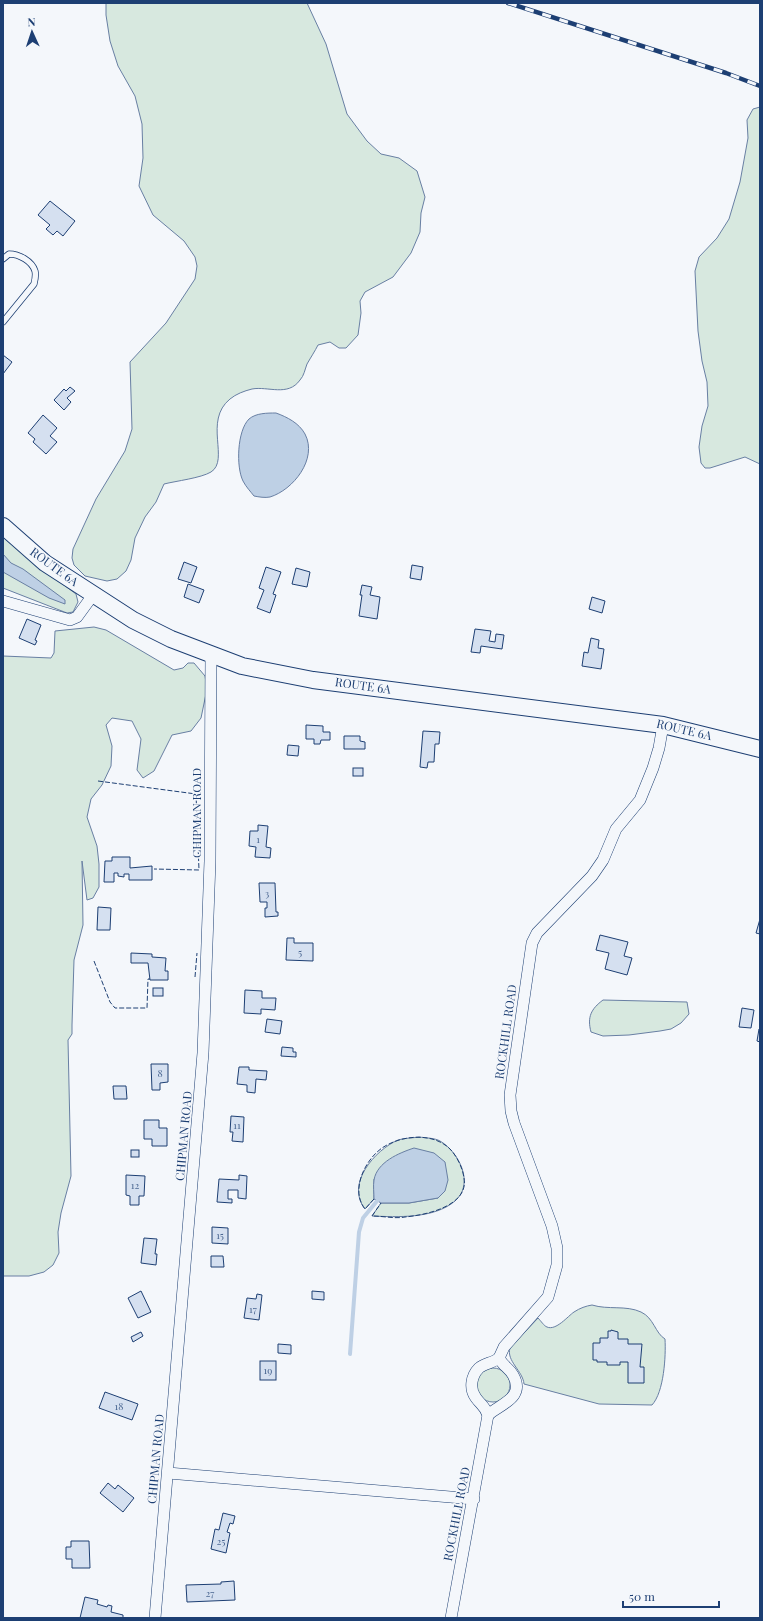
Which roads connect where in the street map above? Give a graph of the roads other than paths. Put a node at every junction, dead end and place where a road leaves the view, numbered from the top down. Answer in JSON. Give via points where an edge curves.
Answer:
{"nodes":[{"id":1,"x":4,"y":259,"type":"edge"},
{"id":2,"x":3,"y":322,"type":"edge"},
{"id":3,"x":3,"y":526,"type":"edge"},
{"id":4,"x":93,"y":595,"type":"junction"},
{"id":5,"x":4,"y":600,"type":"edge"},
{"id":6,"x":211,"y":654,"type":"junction"},
{"id":7,"x":663,"y":725,"type":"junction"},
{"id":8,"x":760,"y":749,"type":"edge"},
{"id":9,"x":499,"y":1358,"type":"junction"},
{"id":10,"x":488,"y":1416,"type":"junction"},
{"id":11,"x":168,"y":1473,"type":"junction"},
{"id":12,"x":474,"y":1499,"type":"junction"},
{"id":13,"x":155,"y":1618,"type":"edge"},
{"id":14,"x":451,"y":1618,"type":"edge"}],
"edges":[{"from":1,"to":2,"type":"lane","via":[[9,254],[16,254],[29,262],[36,278]]},
{"from":3,"to":4,"type":"main road","name":"ROUTE 6A","via":[[45,564]]},
{"from":4,"to":5,"type":"street","via":[[77,617],[70,620]]},
{"from":4,"to":6,"type":"main road","name":"ROUTE 6A","via":[[133,620],[171,639]]},
{"from":6,"to":7,"type":"main road","name":"ROUTE 6A","via":[[242,666],[314,680]]},
{"from":6,"to":11,"type":"street","name":"CHIPMAN ROAD","via":[[210,861],[204,1053]]},
{"from":7,"to":8,"type":"main road","name":"ROUTE 6A"},
{"from":7,"to":9,"type":"street","name":"ROCKHILL ROAD","via":[[653,768],[640,800],[616,829],[592,876],[537,933],[532,943],[510,1095],[511,1111],[552,1226],[557,1248],[557,1265],[548,1297],[504,1348]]},
{"from":9,"to":10,"type":"street","name":"ROCKHILL ROAD","via":[[479,1369],[472,1380],[473,1392],[486,1408]]},
{"from":9,"to":10,"type":"street","via":[[513,1374],[515,1393],[508,1403],[494,1409]]},
{"from":10,"to":12,"type":"street","name":"ROCKHILL ROAD"},
{"from":11,"to":12,"type":"street"},
{"from":11,"to":13,"type":"street","name":"CHIPMAN ROAD"},
{"from":12,"to":14,"type":"street","name":"ROCKHILL ROAD"}]}
